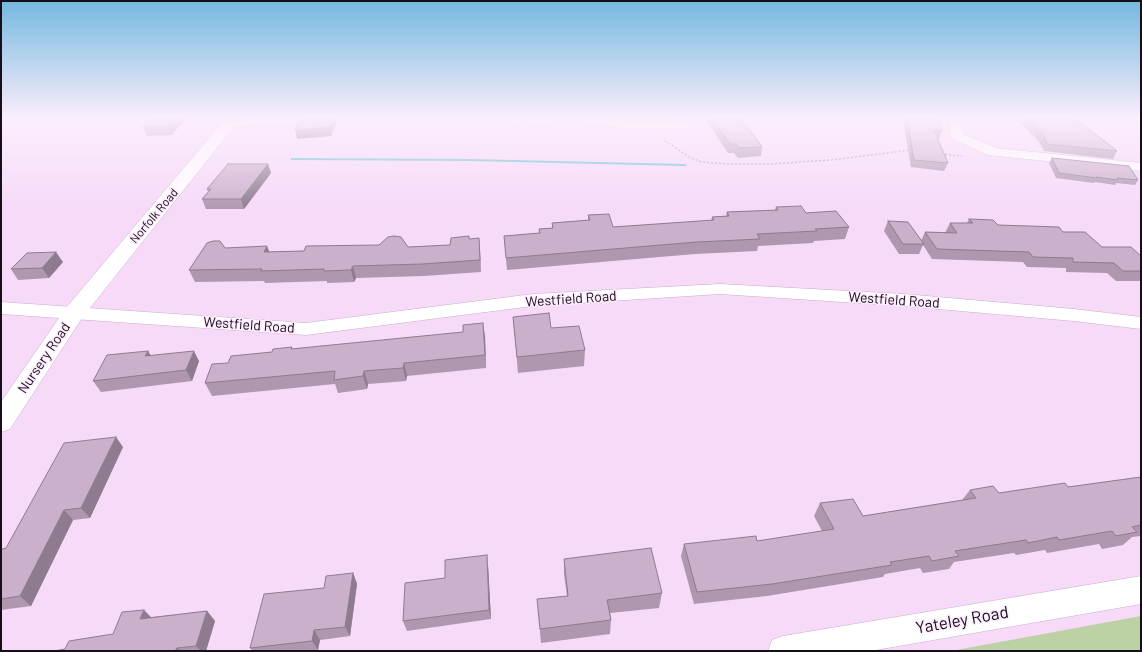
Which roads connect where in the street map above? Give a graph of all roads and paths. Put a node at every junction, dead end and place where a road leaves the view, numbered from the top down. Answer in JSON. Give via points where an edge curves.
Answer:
{"nodes":[{"id":1,"x":209,"y":149,"type":"edge"},
{"id":2,"x":678,"y":149,"type":"edge"},
{"id":3,"x":986,"y":149,"type":"edge"},
{"id":4,"x":911,"y":150,"type":"edge"},
{"id":5,"x":992,"y":152,"type":"junction"},
{"id":6,"x":941,"y":154,"type":"edge"},
{"id":7,"x":1141,"y":167,"type":"edge"},
{"id":8,"x":1,"y":308,"type":"edge"},
{"id":9,"x":74,"y":313,"type":"junction"},
{"id":10,"x":1141,"y":323,"type":"edge"},
{"id":11,"x":1,"y":422,"type":"edge"},
{"id":12,"x":1141,"y":590,"type":"edge"},
{"id":13,"x":783,"y":651,"type":"edge"}],
"edges":[{"from":1,"to":9,"type":"main road","name":"Norfolk Road"},
{"from":2,"to":4,"type":"path","via":[[702,162],[727,164],[830,160]]},
{"from":3,"to":5,"type":"street"},
{"from":5,"to":6,"type":"path","via":[[963,156]]},
{"from":5,"to":7,"type":"street"},
{"from":8,"to":9,"type":"street","name":"Westfield Road"},
{"from":9,"to":10,"type":"street","name":"Westfield Road","via":[[306,329],[533,300],[720,289],[912,301]]},
{"from":9,"to":11,"type":"main road","name":"Nursery Road"},
{"from":12,"to":13,"type":"street","name":"Yateley Road"}]}
